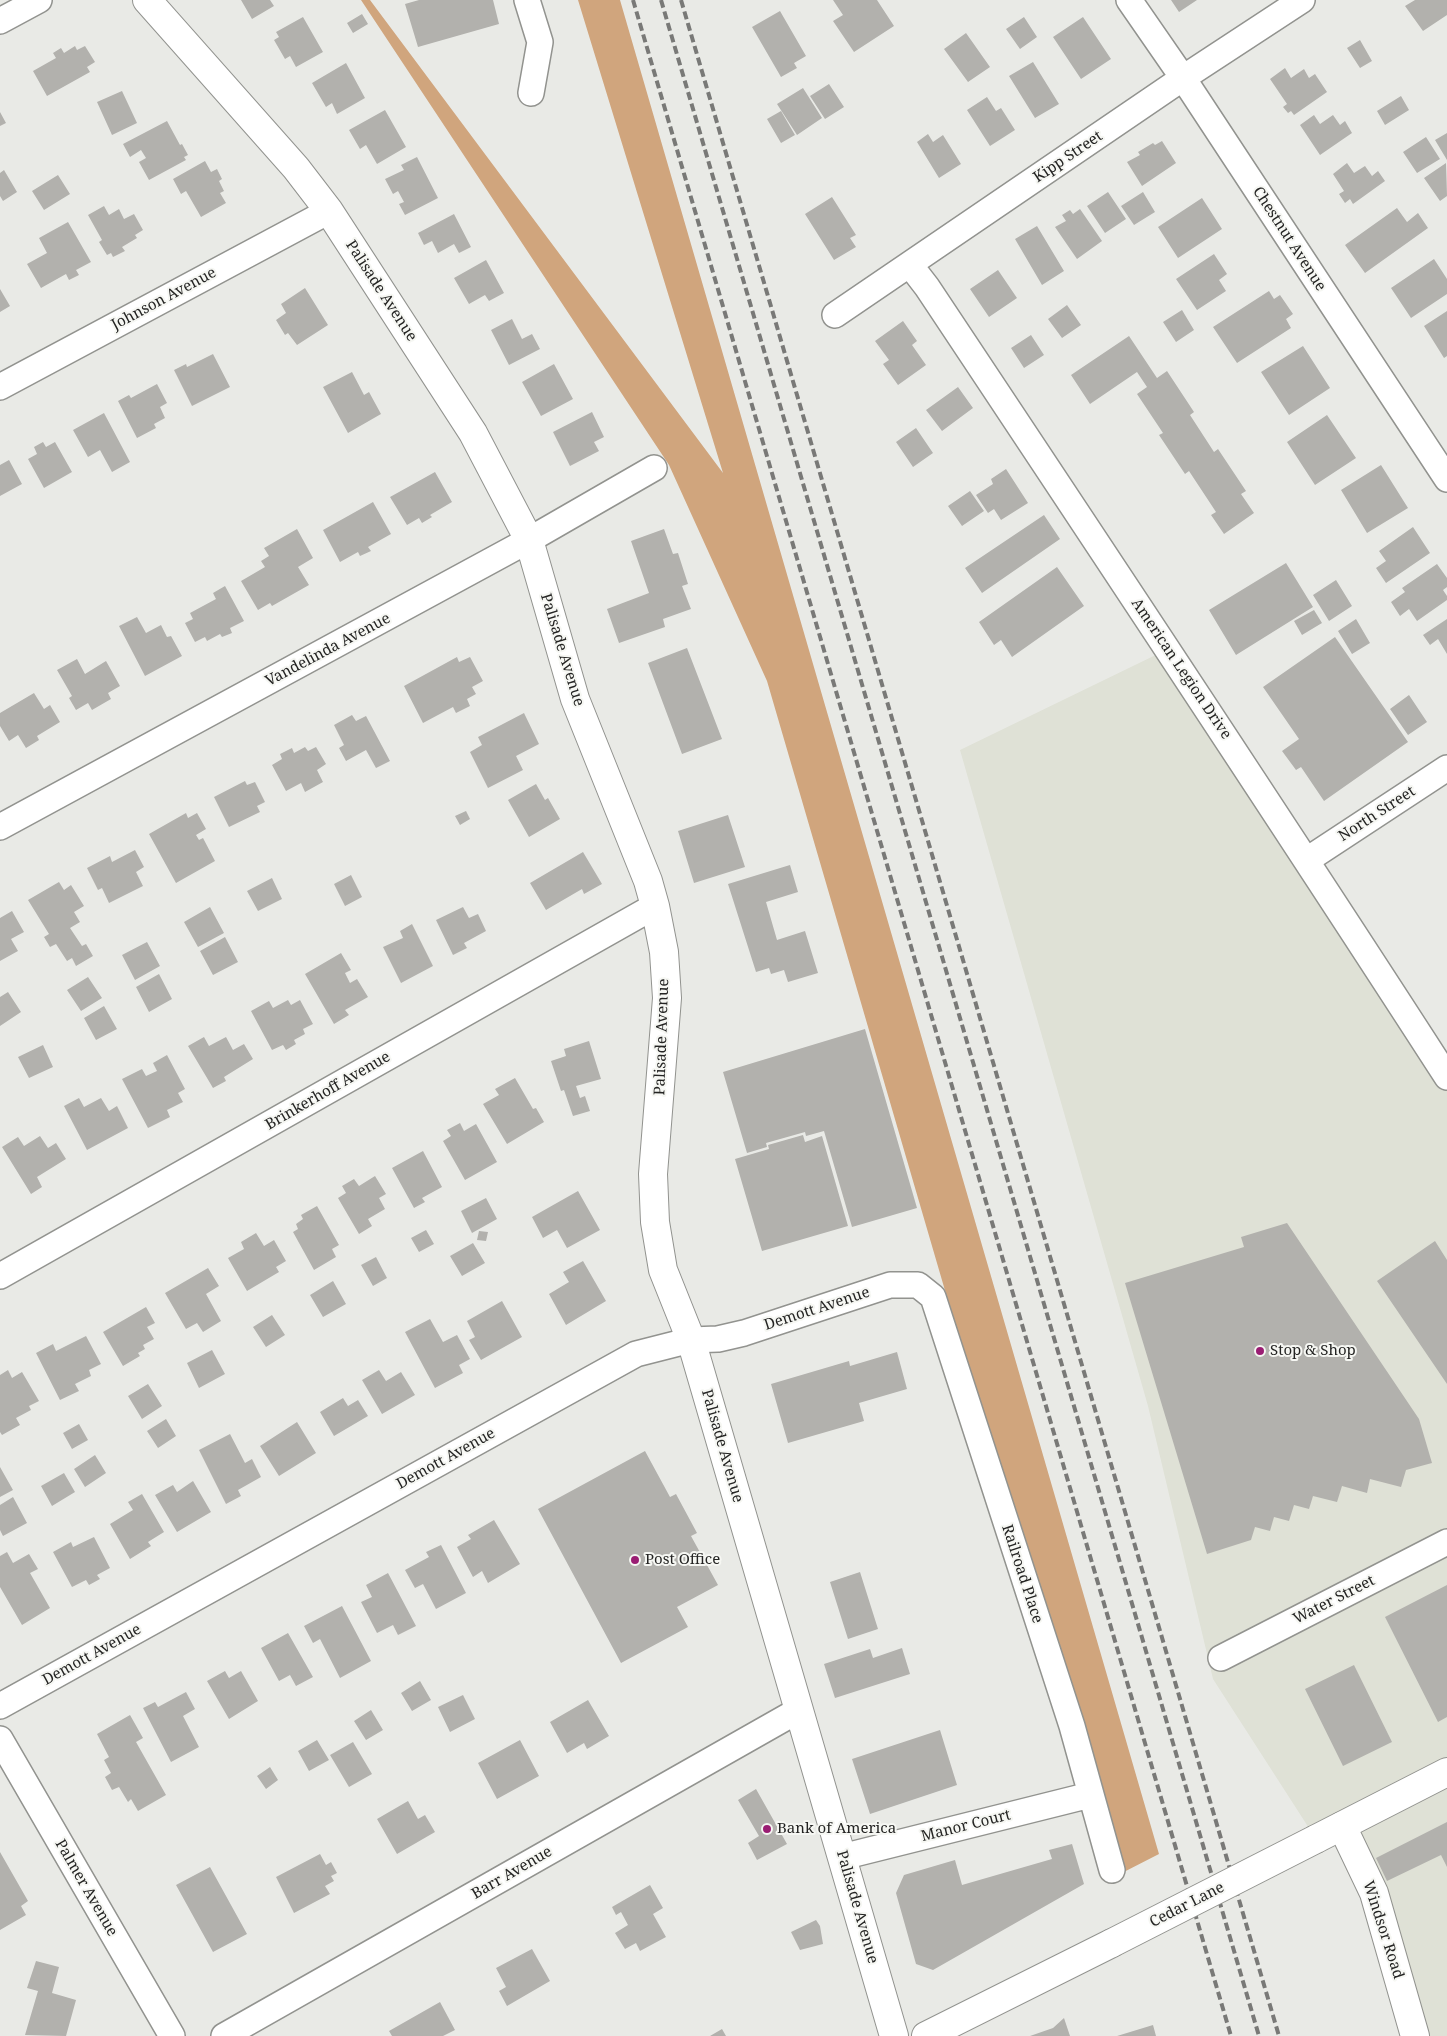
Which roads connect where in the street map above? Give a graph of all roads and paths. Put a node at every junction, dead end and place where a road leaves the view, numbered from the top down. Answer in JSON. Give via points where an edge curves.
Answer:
{"nodes":[{"id":1,"x":39,"y":0,"type":"edge"},
{"id":2,"x":147,"y":0,"type":"edge"},
{"id":3,"x":527,"y":0,"type":"edge"},
{"id":4,"x":1129,"y":0,"type":"edge"},
{"id":5,"x":1302,"y":0,"type":"edge"},
{"id":6,"x":0,"y":21,"type":"edge"},
{"id":7,"x":1183,"y":78,"type":"junction"},
{"id":8,"x":531,"y":93,"type":"dead end"},
{"id":9,"x":328,"y":211,"type":"junction"},
{"id":10,"x":910,"y":265,"type":"junction"},
{"id":11,"x":835,"y":315,"type":"dead end"},
{"id":12,"x":0,"y":387,"type":"edge"},
{"id":13,"x":654,"y":468,"type":"dead end"},
{"id":14,"x":1447,"y":479,"type":"edge"},
{"id":15,"x":529,"y":540,"type":"junction"},
{"id":16,"x":1447,"y":768,"type":"edge"},
{"id":17,"x":0,"y":828,"type":"edge"},
{"id":18,"x":1307,"y":860,"type":"junction"},
{"id":19,"x":655,"y":906,"type":"junction"},
{"id":20,"x":1447,"y":1077,"type":"edge"},
{"id":21,"x":0,"y":1276,"type":"edge"},
{"id":22,"x":918,"y":1285,"type":"joint"},
{"id":23,"x":691,"y":1340,"type":"junction"},
{"id":24,"x":1447,"y":1542,"type":"edge"},
{"id":25,"x":1221,"y":1658,"type":"dead end"},
{"id":26,"x":0,"y":1706,"type":"edge"},
{"id":27,"x":799,"y":1710,"type":"junction"},
{"id":28,"x":0,"y":1739,"type":"edge"},
{"id":29,"x":1447,"y":1772,"type":"edge"},
{"id":30,"x":1090,"y":1795,"type":"junction"},
{"id":31,"x":1342,"y":1826,"type":"junction"},
{"id":32,"x":842,"y":1857,"type":"junction"},
{"id":33,"x":1112,"y":1870,"type":"dead end"},
{"id":34,"x":172,"y":2036,"type":"edge"},
{"id":35,"x":224,"y":2036,"type":"edge"},
{"id":36,"x":894,"y":2036,"type":"edge"},
{"id":37,"x":926,"y":2036,"type":"edge"},
{"id":38,"x":1415,"y":2036,"type":"edge"}],
"edges":[{"from":1,"to":6,"type":"street"},
{"from":2,"to":9,"type":"street","name":"Palisade Avenue","via":[[296,168]]},
{"from":3,"to":8,"type":"street","via":[[540,42]]},
{"from":4,"to":7,"type":"street","name":"Chestnut Avenue"},
{"from":5,"to":7,"type":"street","name":"Kipp Street"},
{"from":7,"to":10,"type":"street","name":"Kipp Street"},
{"from":7,"to":14,"type":"street","name":"Chestnut Avenue"},
{"from":9,"to":12,"type":"street","name":"Johnson Avenue"},
{"from":9,"to":15,"type":"street","name":"Palisade Avenue","via":[[473,433]]},
{"from":10,"to":11,"type":"street","name":"Kipp Street"},
{"from":10,"to":18,"type":"street","name":"American Legion Drive"},
{"from":13,"to":15,"type":"street","name":"Vandelinda Avenue"},
{"from":15,"to":17,"type":"street","name":"Vandelinda Avenue"},
{"from":15,"to":19,"type":"street","name":"Palisade Avenue","via":[[575,699]]},
{"from":16,"to":18,"type":"street","name":"North Street"},
{"from":18,"to":20,"type":"street","name":"American Legion Drive"},
{"from":19,"to":21,"type":"street","name":"Brinkerhoff Avenue"},
{"from":19,"to":23,"type":"street","name":"Palisade Avenue","via":[[664,952],[667,998],[653,1174],[655,1222],[663,1270]]},
{"from":22,"to":23,"type":"street","name":"Demott Avenue","via":[[890,1285],[744,1333],[718,1339]]},
{"from":22,"to":30,"type":"street","name":"Railroad Place","via":[[933,1298],[1072,1726]]},
{"from":23,"to":26,"type":"street","name":"Demott Avenue","via":[[636,1354]]},
{"from":23,"to":27,"type":"street","name":"Palisade Avenue"},
{"from":24,"to":25,"type":"street","name":"Water Street"},
{"from":27,"to":32,"type":"street","name":"Palisade Avenue"},
{"from":27,"to":35,"type":"street","name":"Barr Avenue"},
{"from":28,"to":34,"type":"street","name":"Palmer Avenue"},
{"from":29,"to":31,"type":"street","name":"Cedar Lane"},
{"from":30,"to":32,"type":"street","name":"Manor Court"},
{"from":30,"to":33,"type":"street","name":"Railroad Place"},
{"from":31,"to":37,"type":"street","name":"Cedar Lane","bridge":true},
{"from":31,"to":38,"type":"street","name":"Windsor Road","via":[[1374,1893]]},
{"from":32,"to":36,"type":"street","name":"Palisade Avenue"}]}
